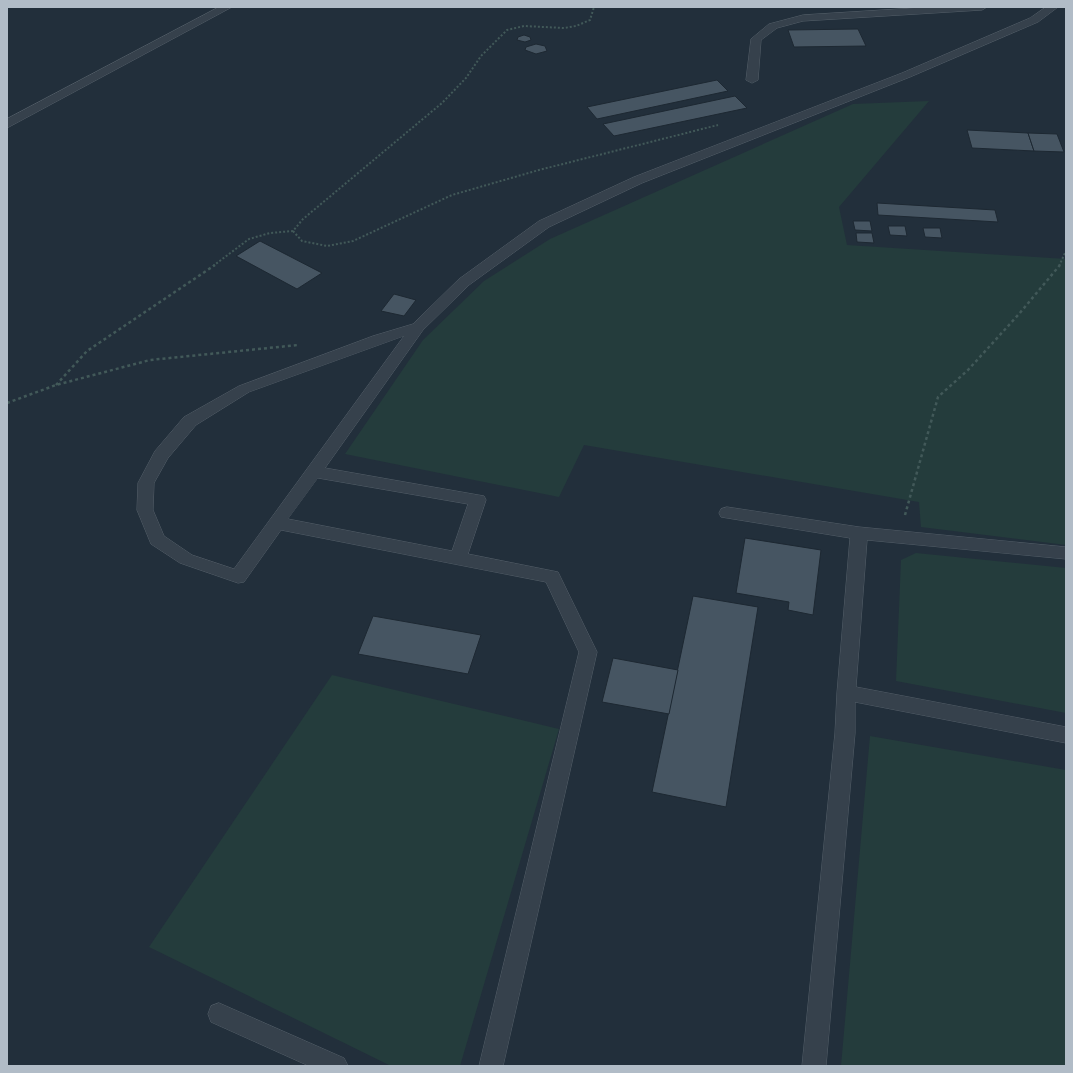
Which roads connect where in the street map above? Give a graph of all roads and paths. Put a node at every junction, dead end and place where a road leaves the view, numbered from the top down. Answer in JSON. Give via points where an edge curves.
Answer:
{"nodes":[{"id":1,"x":226,"y":7,"type":"edge"},
{"id":2,"x":594,"y":7,"type":"edge"},
{"id":3,"x":982,"y":7,"type":"edge"},
{"id":4,"x":1053,"y":7,"type":"edge"},
{"id":5,"x":752,"y":80,"type":"dead end"},
{"id":6,"x":7,"y":124,"type":"edge"},
{"id":7,"x":725,"y":124,"type":"dead end"},
{"id":8,"x":293,"y":232,"type":"junction"},
{"id":9,"x":1065,"y":253,"type":"dead end"},
{"id":10,"x":418,"y":327,"type":"junction"},
{"id":11,"x":300,"y":345,"type":"dead end"},
{"id":12,"x":56,"y":385,"type":"junction"},
{"id":13,"x":7,"y":403,"type":"edge"},
{"id":14,"x":315,"y":472,"type":"junction"},
{"id":15,"x":727,"y":512,"type":"dead end"},
{"id":16,"x":276,"y":523,"type":"junction"},
{"id":17,"x":859,"y":533,"type":"junction"},
{"id":18,"x":899,"y":537,"type":"junction"},
{"id":19,"x":1066,"y":553,"type":"edge"},
{"id":20,"x":458,"y":558,"type":"junction"},
{"id":21,"x":846,"y":693,"type":"junction"},
{"id":22,"x":1066,"y":735,"type":"edge"},
{"id":23,"x":219,"y":1014,"type":"dead end"},
{"id":24,"x":336,"y":1066,"type":"edge"},
{"id":25,"x":491,"y":1066,"type":"edge"},
{"id":26,"x":814,"y":1066,"type":"edge"}],
"edges":[{"from":1,"to":6,"type":"lane"},
{"from":2,"to":8,"type":"path","via":[[590,20],[576,26],[524,26],[507,30],[481,56],[466,78],[442,103],[303,219]]},
{"from":3,"to":5,"type":"lane","via":[[804,18],[773,26],[756,39]]},
{"from":4,"to":10,"type":"lane","via":[[1034,20],[913,72],[638,180],[544,224],[464,282]]},
{"from":7,"to":8,"type":"path","via":[[452,195],[353,241],[327,246],[302,241]]},
{"from":8,"to":12,"type":"path","via":[[270,233],[249,239],[215,265],[87,351]]},
{"from":9,"to":18,"type":"path","via":[[1060,266],[1019,314],[968,370],[938,397]]},
{"from":10,"to":14,"type":"lane"},
{"from":10,"to":16,"type":"lane","via":[[378,339],[244,389],[190,421],[161,455],[146,483],[145,510],[157,540],[186,559],[238,577]]},
{"from":11,"to":12,"type":"path","via":[[150,360]]},
{"from":12,"to":13,"type":"path"},
{"from":14,"to":16,"type":"lane"},
{"from":14,"to":20,"type":"lane","via":[[478,500]]},
{"from":15,"to":17,"type":"lane"},
{"from":16,"to":20,"type":"lane"},
{"from":17,"to":18,"type":"lane"},
{"from":17,"to":21,"type":"lane"},
{"from":18,"to":19,"type":"lane"},
{"from":20,"to":25,"type":"lane","via":[[552,577],[588,652]]},
{"from":21,"to":22,"type":"lane"},
{"from":21,"to":26,"type":"lane","via":[[845,733]]},
{"from":23,"to":24,"type":"lane"}]}
